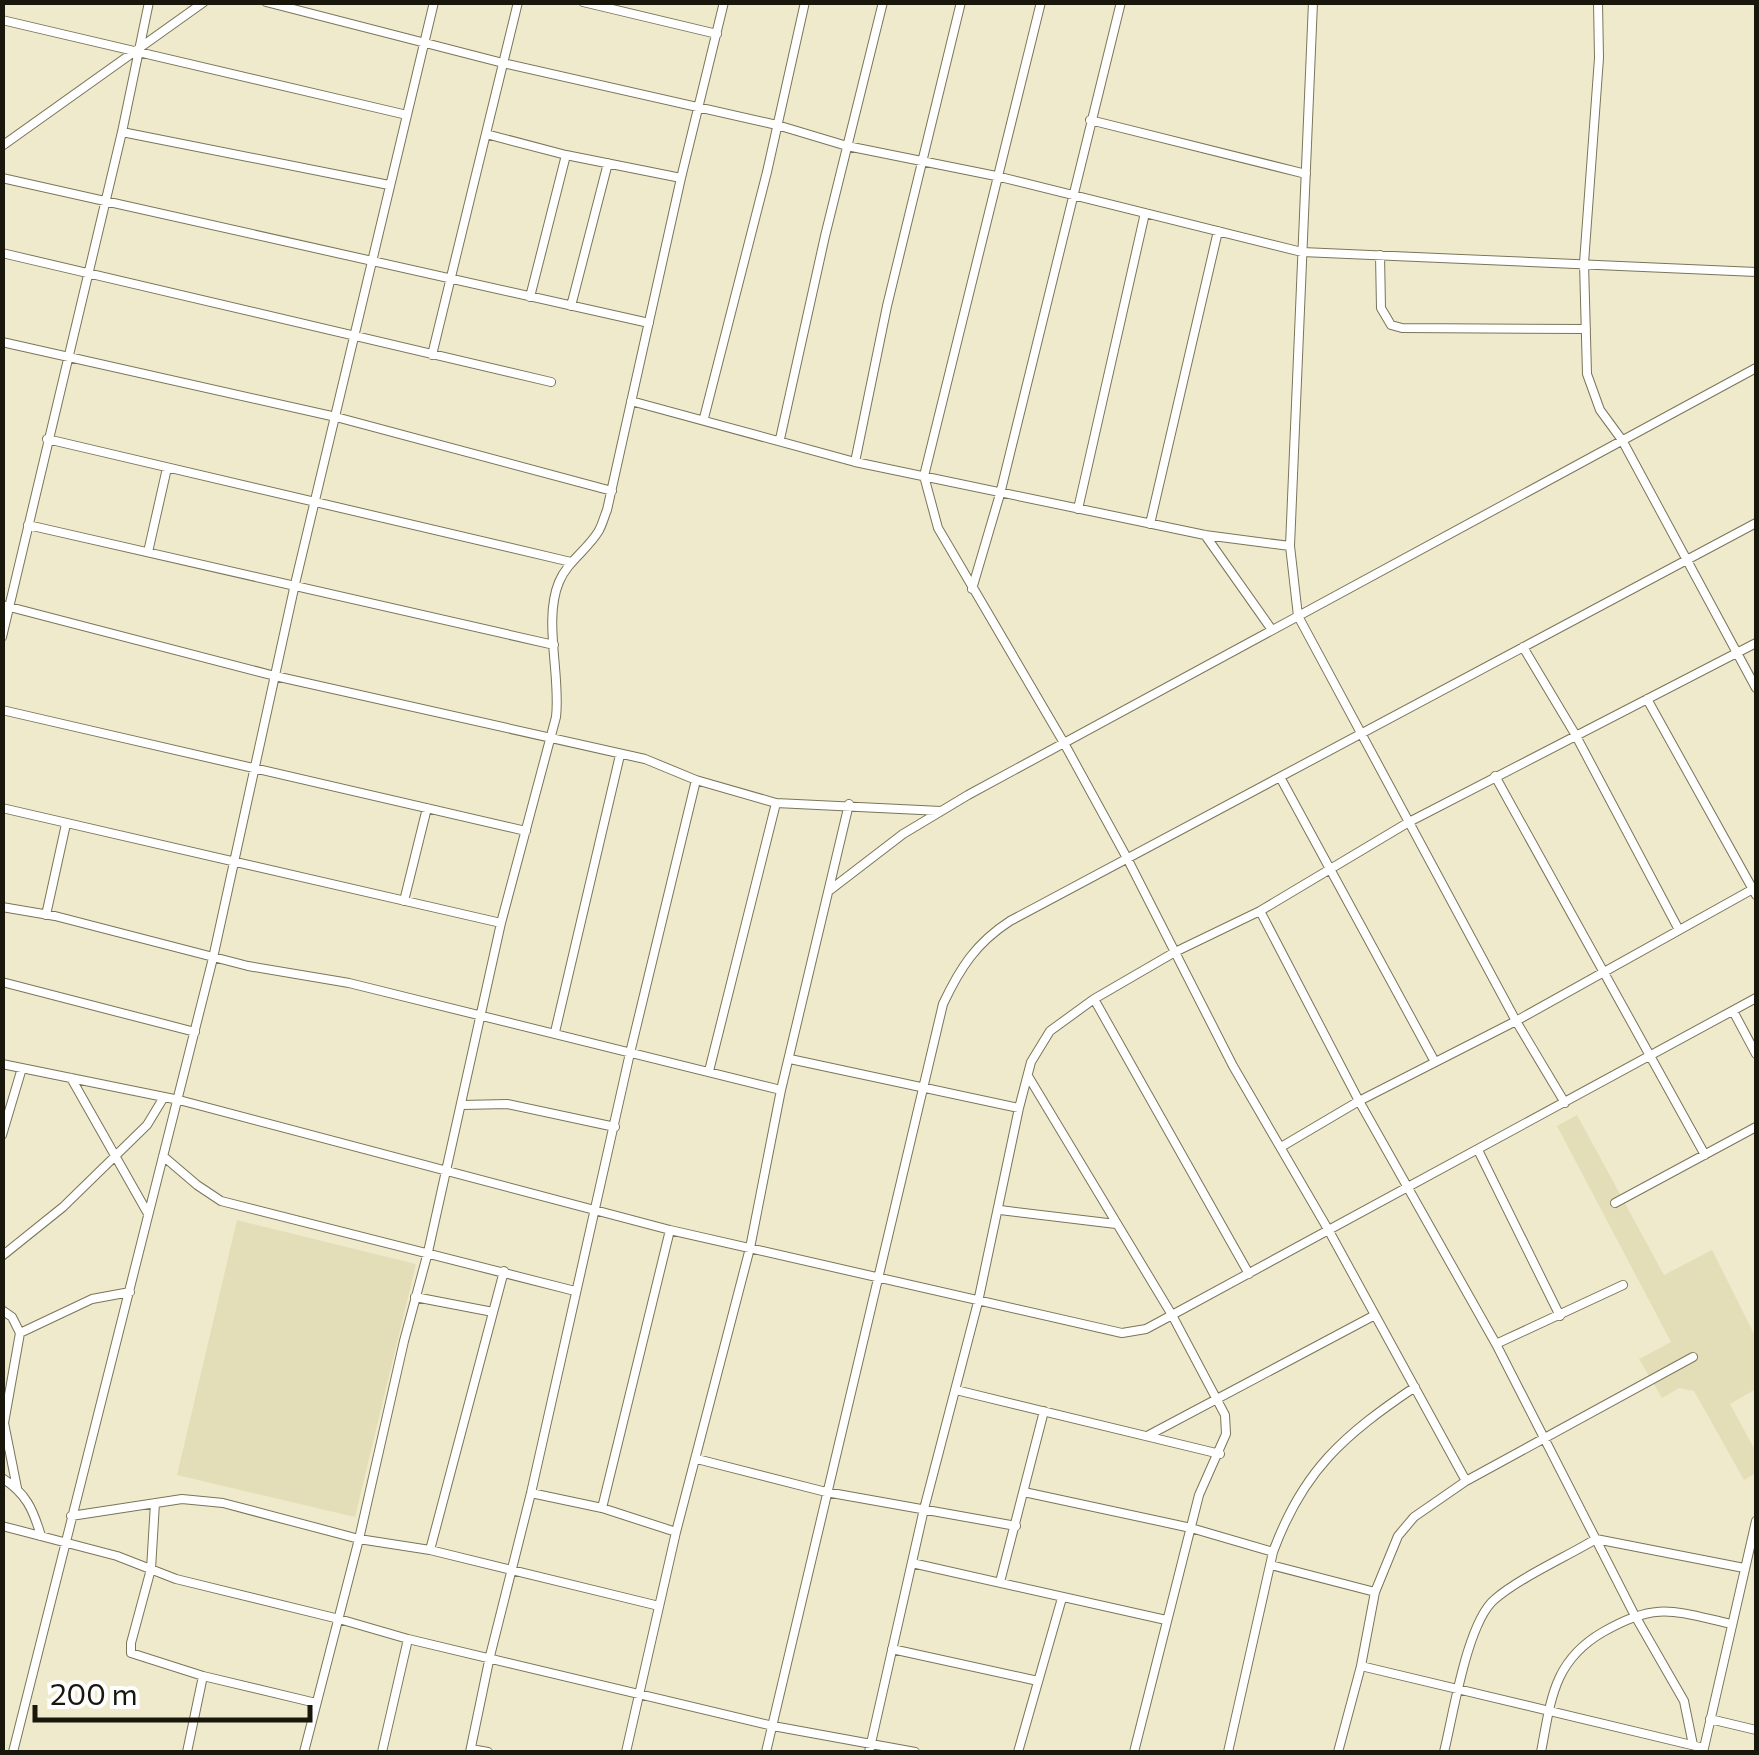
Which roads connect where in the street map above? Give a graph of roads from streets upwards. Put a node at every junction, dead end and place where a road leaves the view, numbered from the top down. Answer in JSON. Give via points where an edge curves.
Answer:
{"nodes":[{"id":1,"x":148,"y":2,"type":"edge"},
{"id":2,"x":204,"y":2,"type":"edge"},
{"id":3,"x":266,"y":2,"type":"edge"},
{"id":4,"x":434,"y":2,"type":"edge"},
{"id":5,"x":518,"y":2,"type":"edge"},
{"id":6,"x":584,"y":2,"type":"edge"},
{"id":7,"x":724,"y":2,"type":"edge"},
{"id":8,"x":804,"y":2,"type":"edge"},
{"id":9,"x":883,"y":2,"type":"edge"},
{"id":10,"x":961,"y":2,"type":"edge"},
{"id":11,"x":1041,"y":2,"type":"edge"},
{"id":12,"x":1122,"y":2,"type":"edge"},
{"id":13,"x":1313,"y":2,"type":"edge"},
{"id":14,"x":1598,"y":2,"type":"edge"},
{"id":15,"x":2,"y":20,"type":"edge"},
{"id":16,"x":717,"y":34,"type":"junction"},
{"id":17,"x":425,"y":42,"type":"junction"},
{"id":18,"x":139,"y":51,"type":"junction"},
{"id":19,"x":503,"y":63,"type":"junction"},
{"id":20,"x":698,"y":106,"type":"junction"},
{"id":21,"x":407,"y":115,"type":"junction"},
{"id":22,"x":1090,"y":120,"type":"junction"},
{"id":23,"x":777,"y":125,"type":"junction"},
{"id":24,"x":122,"y":132,"type":"junction"},
{"id":25,"x":486,"y":134,"type":"junction"},
{"id":26,"x":2,"y":146,"type":"edge"},
{"id":27,"x":847,"y":146,"type":"junction"},
{"id":28,"x":566,"y":155,"type":"junction"},
{"id":29,"x":923,"y":160,"type":"junction"},
{"id":30,"x":608,"y":164,"type":"junction"},
{"id":31,"x":1306,"y":174,"type":"junction"},
{"id":32,"x":996,"y":176,"type":"junction"},
{"id":33,"x":2,"y":178,"type":"edge"},
{"id":34,"x":681,"y":178,"type":"junction"},
{"id":35,"x":389,"y":186,"type":"junction"},
{"id":36,"x":1073,"y":195,"type":"junction"},
{"id":37,"x":105,"y":201,"type":"junction"},
{"id":38,"x":1145,"y":213,"type":"junction"},
{"id":39,"x":1218,"y":231,"type":"junction"},
{"id":40,"x":1302,"y":252,"type":"junction"},
{"id":41,"x":2,"y":253,"type":"edge"},
{"id":42,"x":1380,"y":255,"type":"junction"},
{"id":43,"x":372,"y":262,"type":"junction"},
{"id":44,"x":1584,"y":262,"type":"junction"},
{"id":45,"x":1756,"y":272,"type":"edge"},
{"id":46,"x":87,"y":274,"type":"junction"},
{"id":47,"x":452,"y":279,"type":"junction"},
{"id":48,"x":530,"y":296,"type":"junction"},
{"id":49,"x":570,"y":306,"type":"junction"},
{"id":50,"x":649,"y":323,"type":"junction"},
{"id":51,"x":1586,"y":328,"type":"junction"},
{"id":52,"x":354,"y":338,"type":"junction"},
{"id":53,"x":2,"y":342,"type":"edge"},
{"id":54,"x":432,"y":355,"type":"junction"},
{"id":55,"x":67,"y":357,"type":"junction"},
{"id":56,"x":1756,"y":368,"type":"edge"},
{"id":57,"x":550,"y":382,"type":"dead end"},
{"id":58,"x":632,"y":401,"type":"junction"},
{"id":59,"x":336,"y":416,"type":"junction"},
{"id":60,"x":704,"y":418,"type":"junction"},
{"id":61,"x":47,"y":439,"type":"junction"},
{"id":62,"x":780,"y":439,"type":"junction"},
{"id":63,"x":1622,"y":440,"type":"junction"},
{"id":64,"x":855,"y":462,"type":"junction"},
{"id":65,"x":167,"y":468,"type":"junction"},
{"id":66,"x":924,"y":476,"type":"junction"},
{"id":67,"x":612,"y":491,"type":"junction"},
{"id":68,"x":1000,"y":494,"type":"junction"},
{"id":69,"x":314,"y":502,"type":"junction"},
{"id":70,"x":1078,"y":510,"type":"junction"},
{"id":71,"x":1756,"y":522,"type":"edge"},
{"id":72,"x":1150,"y":524,"type":"junction"},
{"id":73,"x":28,"y":525,"type":"junction"},
{"id":74,"x":1205,"y":536,"type":"junction"},
{"id":75,"x":1290,"y":546,"type":"junction"},
{"id":76,"x":148,"y":552,"type":"junction"},
{"id":77,"x":1685,"y":561,"type":"junction"},
{"id":78,"x":572,"y":562,"type":"junction"},
{"id":79,"x":295,"y":584,"type":"junction"},
{"id":80,"x":972,"y":589,"type":"junction"},
{"id":81,"x":6,"y":606,"type":"edge"},
{"id":82,"x":1298,"y":616,"type":"junction"},
{"id":83,"x":1272,"y":630,"type":"junction"},
{"id":84,"x":2,"y":638,"type":"edge"},
{"id":85,"x":1756,"y":642,"type":"edge"},
{"id":86,"x":554,"y":645,"type":"junction"},
{"id":87,"x":1523,"y":647,"type":"junction"},
{"id":88,"x":1737,"y":654,"type":"junction"},
{"id":89,"x":274,"y":676,"type":"junction"},
{"id":90,"x":1756,"y":688,"type":"edge"},
{"id":91,"x":1646,"y":698,"type":"junction"},
{"id":92,"x":2,"y":710,"type":"edge"},
{"id":93,"x":1362,"y":733,"type":"junction"},
{"id":94,"x":1575,"y":734,"type":"junction"},
{"id":95,"x":550,"y":739,"type":"junction"},
{"id":96,"x":1064,"y":743,"type":"junction"},
{"id":97,"x":620,"y":755,"type":"junction"},
{"id":98,"x":254,"y":767,"type":"junction"},
{"id":99,"x":1495,"y":776,"type":"junction"},
{"id":100,"x":1280,"y":777,"type":"junction"},
{"id":101,"x":696,"y":780,"type":"junction"},
{"id":102,"x":776,"y":803,"type":"junction"},
{"id":103,"x":849,"y":804,"type":"junction"},
{"id":104,"x":2,"y":808,"type":"edge"},
{"id":105,"x":427,"y":808,"type":"junction"},
{"id":106,"x":941,"y":811,"type":"junction"},
{"id":107,"x":1409,"y":822,"type":"junction"},
{"id":108,"x":66,"y":824,"type":"junction"},
{"id":109,"x":526,"y":831,"type":"junction"},
{"id":110,"x":1127,"y":858,"type":"junction"},
{"id":111,"x":234,"y":863,"type":"junction"},
{"id":112,"x":1328,"y":870,"type":"junction"},
{"id":113,"x":830,"y":890,"type":"junction"},
{"id":114,"x":1755,"y":892,"type":"edge"},
{"id":115,"x":404,"y":902,"type":"junction"},
{"id":116,"x":2,"y":907,"type":"edge"},
{"id":117,"x":1260,"y":911,"type":"junction"},
{"id":118,"x":46,"y":915,"type":"junction"},
{"id":119,"x":502,"y":923,"type":"junction"},
{"id":120,"x":1678,"y":930,"type":"junction"},
{"id":121,"x":1174,"y":952,"type":"junction"},
{"id":122,"x":214,"y":958,"type":"junction"},
{"id":123,"x":1604,"y":972,"type":"junction"},
{"id":124,"x":2,"y":982,"type":"edge"},
{"id":125,"x":1756,"y":998,"type":"edge"},
{"id":126,"x":1094,"y":999,"type":"junction"},
{"id":127,"x":1734,"y":1011,"type":"junction"},
{"id":128,"x":482,"y":1017,"type":"junction"},
{"id":129,"x":1516,"y":1021,"type":"junction"},
{"id":130,"x":195,"y":1032,"type":"junction"},
{"id":131,"x":555,"y":1032,"type":"junction"},
{"id":132,"x":630,"y":1052,"type":"junction"},
{"id":133,"x":1756,"y":1054,"type":"edge"},
{"id":134,"x":1650,"y":1056,"type":"junction"},
{"id":135,"x":790,"y":1059,"type":"junction"},
{"id":136,"x":1435,"y":1062,"type":"junction"},
{"id":137,"x":2,"y":1064,"type":"edge"},
{"id":138,"x":22,"y":1068,"type":"junction"},
{"id":139,"x":709,"y":1071,"type":"junction"},
{"id":140,"x":1028,"y":1076,"type":"junction"},
{"id":141,"x":70,"y":1078,"type":"junction"},
{"id":142,"x":923,"y":1088,"type":"junction"},
{"id":143,"x":781,"y":1090,"type":"junction"},
{"id":144,"x":164,"y":1097,"type":"junction"},
{"id":145,"x":179,"y":1100,"type":"junction"},
{"id":146,"x":1359,"y":1101,"type":"junction"},
{"id":147,"x":1565,"y":1103,"type":"junction"},
{"id":148,"x":462,"y":1105,"type":"junction"},
{"id":149,"x":1019,"y":1108,"type":"junction"},
{"id":150,"x":615,"y":1127,"type":"junction"},
{"id":151,"x":1756,"y":1127,"type":"edge"},
{"id":152,"x":2,"y":1135,"type":"edge"},
{"id":153,"x":1281,"y":1148,"type":"junction"},
{"id":154,"x":1478,"y":1150,"type":"junction"},
{"id":155,"x":1704,"y":1155,"type":"junction"},
{"id":156,"x":163,"y":1156,"type":"junction"},
{"id":157,"x":114,"y":1157,"type":"junction"},
{"id":158,"x":447,"y":1171,"type":"junction"},
{"id":159,"x":1408,"y":1188,"type":"junction"},
{"id":160,"x":1615,"y":1203,"type":"dead end"},
{"id":161,"x":597,"y":1210,"type":"junction"},
{"id":162,"x":1000,"y":1210,"type":"junction"},
{"id":163,"x":147,"y":1212,"type":"junction"},
{"id":164,"x":1116,"y":1224,"type":"junction"},
{"id":165,"x":670,"y":1230,"type":"junction"},
{"id":166,"x":1329,"y":1230,"type":"junction"},
{"id":167,"x":750,"y":1248,"type":"junction"},
{"id":168,"x":428,"y":1252,"type":"junction"},
{"id":169,"x":2,"y":1256,"type":"edge"},
{"id":170,"x":504,"y":1271,"type":"junction"},
{"id":171,"x":1249,"y":1274,"type":"junction"},
{"id":172,"x":878,"y":1279,"type":"junction"},
{"id":173,"x":1623,"y":1285,"type":"dead end"},
{"id":174,"x":576,"y":1290,"type":"junction"},
{"id":175,"x":130,"y":1292,"type":"junction"},
{"id":176,"x":415,"y":1297,"type":"junction"},
{"id":177,"x":978,"y":1302,"type":"junction"},
{"id":178,"x":2,"y":1310,"type":"edge"},
{"id":179,"x":493,"y":1312,"type":"junction"},
{"id":180,"x":1375,"y":1314,"type":"junction"},
{"id":181,"x":1172,"y":1315,"type":"junction"},
{"id":182,"x":1560,"y":1316,"type":"junction"},
{"id":183,"x":20,"y":1333,"type":"junction"},
{"id":184,"x":1496,"y":1344,"type":"junction"},
{"id":185,"x":1693,"y":1357,"type":"dead end"},
{"id":186,"x":1415,"y":1387,"type":"junction"},
{"id":187,"x":956,"y":1390,"type":"junction"},
{"id":188,"x":1217,"y":1398,"type":"junction"},
{"id":189,"x":1044,"y":1411,"type":"junction"},
{"id":190,"x":1148,"y":1436,"type":"junction"},
{"id":191,"x":1544,"y":1438,"type":"junction"},
{"id":192,"x":1220,"y":1454,"type":"junction"},
{"id":193,"x":697,"y":1459,"type":"junction"},
{"id":194,"x":2,"y":1478,"type":"edge"},
{"id":195,"x":1466,"y":1480,"type":"junction"},
{"id":196,"x":17,"y":1488,"type":"junction"},
{"id":197,"x":826,"y":1492,"type":"junction"},
{"id":198,"x":1024,"y":1492,"type":"junction"},
{"id":199,"x":532,"y":1493,"type":"junction"},
{"id":200,"x":155,"y":1503,"type":"junction"},
{"id":201,"x":602,"y":1508,"type":"junction"},
{"id":202,"x":924,"y":1509,"type":"junction"},
{"id":203,"x":71,"y":1516,"type":"junction"},
{"id":204,"x":1756,"y":1521,"type":"edge"},
{"id":205,"x":2,"y":1526,"type":"edge"},
{"id":206,"x":1016,"y":1526,"type":"junction"},
{"id":207,"x":1190,"y":1528,"type":"junction"},
{"id":208,"x":676,"y":1532,"type":"junction"},
{"id":209,"x":41,"y":1536,"type":"junction"},
{"id":210,"x":359,"y":1539,"type":"junction"},
{"id":211,"x":1596,"y":1540,"type":"junction"},
{"id":212,"x":65,"y":1542,"type":"junction"},
{"id":213,"x":430,"y":1550,"type":"junction"},
{"id":214,"x":1273,"y":1552,"type":"junction"},
{"id":215,"x":912,"y":1563,"type":"junction"},
{"id":216,"x":1272,"y":1565,"type":"junction"},
{"id":217,"x":151,"y":1568,"type":"junction"},
{"id":218,"x":1744,"y":1568,"type":"junction"},
{"id":219,"x":512,"y":1570,"type":"junction"},
{"id":220,"x":1000,"y":1582,"type":"junction"},
{"id":221,"x":1376,"y":1592,"type":"junction"},
{"id":222,"x":1062,"y":1598,"type":"junction"},
{"id":223,"x":660,"y":1606,"type":"junction"},
{"id":224,"x":1634,"y":1614,"type":"junction"},
{"id":225,"x":339,"y":1619,"type":"junction"},
{"id":226,"x":1166,"y":1620,"type":"junction"},
{"id":227,"x":1731,"y":1624,"type":"junction"},
{"id":228,"x":408,"y":1639,"type":"junction"},
{"id":229,"x":892,"y":1649,"type":"junction"},
{"id":230,"x":490,"y":1656,"type":"junction"},
{"id":231,"x":1361,"y":1666,"type":"junction"},
{"id":232,"x":203,"y":1676,"type":"junction"},
{"id":233,"x":1038,"y":1681,"type":"junction"},
{"id":234,"x":1459,"y":1688,"type":"junction"},
{"id":235,"x":640,"y":1694,"type":"junction"},
{"id":236,"x":316,"y":1703,"type":"junction"},
{"id":237,"x":1550,"y":1709,"type":"junction"},
{"id":238,"x":1710,"y":1719,"type":"junction"},
{"id":239,"x":773,"y":1726,"type":"junction"},
{"id":240,"x":1756,"y":1730,"type":"edge"},
{"id":241,"x":1694,"y":1745,"type":"junction"},
{"id":242,"x":870,"y":1749,"type":"edge"},
{"id":243,"x":1703,"y":1750,"type":"edge"},
{"id":244,"x":471,"y":1751,"type":"edge"},
{"id":245,"x":13,"y":1752,"type":"edge"},
{"id":246,"x":188,"y":1752,"type":"edge"},
{"id":247,"x":304,"y":1752,"type":"edge"},
{"id":248,"x":382,"y":1752,"type":"edge"},
{"id":249,"x":488,"y":1752,"type":"edge"},
{"id":250,"x":626,"y":1752,"type":"edge"},
{"id":251,"x":766,"y":1752,"type":"edge"},
{"id":252,"x":914,"y":1752,"type":"edge"},
{"id":253,"x":1018,"y":1752,"type":"edge"},
{"id":254,"x":1134,"y":1752,"type":"edge"},
{"id":255,"x":1228,"y":1752,"type":"edge"},
{"id":256,"x":1338,"y":1752,"type":"edge"},
{"id":257,"x":1444,"y":1752,"type":"edge"},
{"id":258,"x":1540,"y":1752,"type":"edge"}],
"edges":[{"from":1,"to":18,"type":"street"},
{"from":2,"to":18,"type":"street"},
{"from":3,"to":17,"type":"street"},
{"from":4,"to":17,"type":"street"},
{"from":5,"to":19,"type":"street"},
{"from":6,"to":16,"type":"street"},
{"from":7,"to":16,"type":"street"},
{"from":8,"to":23,"type":"street"},
{"from":9,"to":27,"type":"street"},
{"from":10,"to":29,"type":"street"},
{"from":11,"to":32,"type":"street"},
{"from":12,"to":22,"type":"street"},
{"from":13,"to":31,"type":"street"},
{"from":14,"to":44,"type":"street"},
{"from":15,"to":18,"type":"street"},
{"from":16,"to":20,"type":"street"},
{"from":17,"to":19,"type":"street"},
{"from":17,"to":21,"type":"street"},
{"from":18,"to":21,"type":"street"},
{"from":18,"to":24,"type":"street"},
{"from":18,"to":26,"type":"street"},
{"from":19,"to":20,"type":"street"},
{"from":19,"to":25,"type":"street"},
{"from":20,"to":23,"type":"street"},
{"from":20,"to":34,"type":"street"},
{"from":21,"to":35,"type":"street"},
{"from":22,"to":31,"type":"street"},
{"from":22,"to":36,"type":"street"},
{"from":23,"to":27,"type":"street"},
{"from":23,"to":60,"type":"street"},
{"from":24,"to":35,"type":"street"},
{"from":24,"to":37,"type":"street"},
{"from":25,"to":28,"type":"street"},
{"from":25,"to":47,"type":"street"},
{"from":27,"to":29,"type":"street"},
{"from":27,"to":62,"type":"street"},
{"from":28,"to":30,"type":"street"},
{"from":28,"to":48,"type":"street"},
{"from":29,"to":32,"type":"street"},
{"from":29,"to":64,"type":"street"},
{"from":30,"to":34,"type":"street"},
{"from":30,"to":49,"type":"street"},
{"from":31,"to":40,"type":"street"},
{"from":32,"to":36,"type":"street"},
{"from":32,"to":66,"type":"street"},
{"from":33,"to":37,"type":"street"},
{"from":34,"to":50,"type":"street"},
{"from":35,"to":43,"type":"street"},
{"from":36,"to":38,"type":"street"},
{"from":36,"to":68,"type":"street"},
{"from":37,"to":43,"type":"street"},
{"from":37,"to":46,"type":"street"},
{"from":38,"to":39,"type":"street"},
{"from":38,"to":70,"type":"street"},
{"from":39,"to":40,"type":"street"},
{"from":39,"to":72,"type":"street"},
{"from":40,"to":42,"type":"street"},
{"from":40,"to":75,"type":"street"},
{"from":41,"to":46,"type":"street"},
{"from":42,"to":44,"type":"street"},
{"from":42,"to":51,"type":"street","via":[[1381,308],[1390,325]]},
{"from":43,"to":47,"type":"street"},
{"from":43,"to":52,"type":"street"},
{"from":44,"to":45,"type":"street"},
{"from":44,"to":51,"type":"street"},
{"from":46,"to":52,"type":"street"},
{"from":46,"to":55,"type":"street"},
{"from":47,"to":48,"type":"street"},
{"from":47,"to":54,"type":"street"},
{"from":48,"to":49,"type":"street"},
{"from":49,"to":50,"type":"street"},
{"from":50,"to":58,"type":"street"},
{"from":51,"to":63,"type":"street","via":[[1587,374],[1600,410]]},
{"from":52,"to":54,"type":"street"},
{"from":52,"to":59,"type":"street"},
{"from":53,"to":55,"type":"street"},
{"from":54,"to":57,"type":"street"},
{"from":55,"to":59,"type":"street"},
{"from":55,"to":61,"type":"street"},
{"from":56,"to":63,"type":"street"},
{"from":58,"to":60,"type":"street"},
{"from":58,"to":67,"type":"street"},
{"from":59,"to":67,"type":"street"},
{"from":59,"to":69,"type":"street"},
{"from":60,"to":62,"type":"street"},
{"from":61,"to":65,"type":"street"},
{"from":61,"to":73,"type":"street"},
{"from":62,"to":64,"type":"street"},
{"from":63,"to":77,"type":"street"},
{"from":63,"to":82,"type":"street"},
{"from":64,"to":66,"type":"street"},
{"from":65,"to":69,"type":"street"},
{"from":65,"to":76,"type":"street"},
{"from":66,"to":68,"type":"street"},
{"from":66,"to":80,"type":"street","via":[[938,528]]},
{"from":67,"to":78,"type":"street","via":[[598,533]]},
{"from":68,"to":70,"type":"street"},
{"from":68,"to":80,"type":"street"},
{"from":69,"to":78,"type":"street"},
{"from":69,"to":79,"type":"street"},
{"from":70,"to":72,"type":"street"},
{"from":71,"to":77,"type":"street"},
{"from":72,"to":74,"type":"street"},
{"from":73,"to":76,"type":"street"},
{"from":73,"to":81,"type":"street"},
{"from":74,"to":75,"type":"street"},
{"from":74,"to":83,"type":"street"},
{"from":75,"to":82,"type":"street"},
{"from":76,"to":79,"type":"street"},
{"from":77,"to":87,"type":"street"},
{"from":77,"to":88,"type":"street"},
{"from":78,"to":86,"type":"street","via":[[558,583]]},
{"from":79,"to":86,"type":"street"},
{"from":79,"to":89,"type":"street"},
{"from":80,"to":96,"type":"street"},
{"from":81,"to":84,"type":"street"},
{"from":81,"to":89,"type":"street"},
{"from":82,"to":83,"type":"street"},
{"from":82,"to":93,"type":"street"},
{"from":83,"to":96,"type":"street"},
{"from":85,"to":88,"type":"street"},
{"from":86,"to":95,"type":"street","via":[[558,705]]},
{"from":87,"to":93,"type":"street"},
{"from":87,"to":94,"type":"street"},
{"from":88,"to":90,"type":"street"},
{"from":88,"to":91,"type":"street"},
{"from":89,"to":95,"type":"street"},
{"from":89,"to":98,"type":"street"},
{"from":91,"to":94,"type":"street"},
{"from":91,"to":114,"type":"street"},
{"from":92,"to":98,"type":"street"},
{"from":93,"to":100,"type":"street"},
{"from":93,"to":107,"type":"street"},
{"from":94,"to":99,"type":"street"},
{"from":94,"to":120,"type":"street"},
{"from":95,"to":97,"type":"street"},
{"from":95,"to":109,"type":"street"},
{"from":96,"to":106,"type":"street"},
{"from":96,"to":110,"type":"street"},
{"from":97,"to":101,"type":"street"},
{"from":97,"to":131,"type":"street"},
{"from":98,"to":105,"type":"street"},
{"from":98,"to":111,"type":"street"},
{"from":99,"to":107,"type":"street"},
{"from":99,"to":123,"type":"street"},
{"from":100,"to":110,"type":"street"},
{"from":100,"to":112,"type":"street"},
{"from":101,"to":102,"type":"street"},
{"from":101,"to":132,"type":"street"},
{"from":102,"to":103,"type":"street"},
{"from":102,"to":139,"type":"street"},
{"from":103,"to":106,"type":"street"},
{"from":103,"to":113,"type":"street"},
{"from":104,"to":108,"type":"street"},
{"from":105,"to":109,"type":"street"},
{"from":105,"to":115,"type":"street"},
{"from":106,"to":113,"type":"street"},
{"from":107,"to":112,"type":"street"},
{"from":107,"to":129,"type":"street"},
{"from":108,"to":111,"type":"street"},
{"from":108,"to":118,"type":"street"},
{"from":109,"to":119,"type":"street"},
{"from":110,"to":121,"type":"street"},
{"from":110,"to":142,"type":"street","via":[[976,946],[943,1004]]},
{"from":111,"to":115,"type":"street"},
{"from":111,"to":122,"type":"street"},
{"from":112,"to":117,"type":"street"},
{"from":112,"to":136,"type":"street"},
{"from":113,"to":135,"type":"street"},
{"from":114,"to":120,"type":"street"},
{"from":115,"to":119,"type":"street"},
{"from":116,"to":118,"type":"street"},
{"from":117,"to":121,"type":"street"},
{"from":117,"to":146,"type":"street"},
{"from":118,"to":122,"type":"street"},
{"from":119,"to":128,"type":"street"},
{"from":120,"to":123,"type":"street"},
{"from":121,"to":126,"type":"street"},
{"from":121,"to":153,"type":"street"},
{"from":122,"to":128,"type":"street"},
{"from":122,"to":130,"type":"street"},
{"from":123,"to":129,"type":"street"},
{"from":123,"to":134,"type":"street"},
{"from":124,"to":130,"type":"street"},
{"from":125,"to":127,"type":"street"},
{"from":126,"to":140,"type":"street","via":[[1050,1032]]},
{"from":126,"to":171,"type":"street"},
{"from":127,"to":133,"type":"street"},
{"from":127,"to":134,"type":"street"},
{"from":128,"to":131,"type":"street"},
{"from":128,"to":148,"type":"street"},
{"from":129,"to":136,"type":"street"},
{"from":129,"to":147,"type":"street"},
{"from":130,"to":145,"type":"street"},
{"from":131,"to":132,"type":"street"},
{"from":132,"to":139,"type":"street"},
{"from":132,"to":150,"type":"street"},
{"from":134,"to":147,"type":"street"},
{"from":134,"to":155,"type":"street"},
{"from":135,"to":142,"type":"street"},
{"from":135,"to":143,"type":"street"},
{"from":136,"to":146,"type":"street"},
{"from":137,"to":138,"type":"street"},
{"from":138,"to":141,"type":"street"},
{"from":138,"to":152,"type":"street"},
{"from":139,"to":143,"type":"street"},
{"from":140,"to":149,"type":"street"},
{"from":140,"to":164,"type":"street"},
{"from":141,"to":144,"type":"street"},
{"from":141,"to":157,"type":"street"},
{"from":142,"to":149,"type":"street"},
{"from":142,"to":172,"type":"street"},
{"from":143,"to":167,"type":"street"},
{"from":144,"to":145,"type":"street"},
{"from":144,"to":157,"type":"street","via":[[148,1125]]},
{"from":145,"to":156,"type":"street"},
{"from":145,"to":158,"type":"street"},
{"from":146,"to":153,"type":"street"},
{"from":146,"to":159,"type":"street"},
{"from":147,"to":154,"type":"street"},
{"from":148,"to":150,"type":"street","via":[[507,1104]]},
{"from":148,"to":158,"type":"street"},
{"from":149,"to":162,"type":"street"},
{"from":150,"to":161,"type":"street"},
{"from":151,"to":155,"type":"street"},
{"from":153,"to":166,"type":"street"},
{"from":154,"to":159,"type":"street"},
{"from":154,"to":182,"type":"street"},
{"from":155,"to":160,"type":"street"},
{"from":156,"to":163,"type":"street"},
{"from":156,"to":168,"type":"street","via":[[221,1200]]},
{"from":157,"to":163,"type":"street"},
{"from":157,"to":169,"type":"street"},
{"from":158,"to":161,"type":"street"},
{"from":158,"to":168,"type":"street"},
{"from":159,"to":166,"type":"street"},
{"from":159,"to":184,"type":"street"},
{"from":161,"to":165,"type":"street"},
{"from":161,"to":174,"type":"street"},
{"from":162,"to":164,"type":"street"},
{"from":162,"to":177,"type":"street"},
{"from":163,"to":175,"type":"street"},
{"from":164,"to":181,"type":"street"},
{"from":165,"to":167,"type":"street"},
{"from":165,"to":201,"type":"street"},
{"from":166,"to":171,"type":"street"},
{"from":166,"to":180,"type":"street"},
{"from":167,"to":172,"type":"street"},
{"from":167,"to":193,"type":"street"},
{"from":168,"to":170,"type":"street"},
{"from":168,"to":176,"type":"street"},
{"from":170,"to":174,"type":"street"},
{"from":170,"to":179,"type":"street"},
{"from":171,"to":181,"type":"street"},
{"from":172,"to":177,"type":"street"},
{"from":172,"to":197,"type":"street"},
{"from":173,"to":182,"type":"street"},
{"from":174,"to":199,"type":"street"},
{"from":175,"to":183,"type":"street","via":[[92,1299]]},
{"from":175,"to":203,"type":"street"},
{"from":176,"to":179,"type":"street"},
{"from":176,"to":210,"type":"street"},
{"from":177,"to":181,"type":"street","via":[[1122,1333]]},
{"from":177,"to":187,"type":"street"},
{"from":178,"to":183,"type":"street"},
{"from":179,"to":213,"type":"street"},
{"from":180,"to":186,"type":"street"},
{"from":180,"to":188,"type":"street"},
{"from":181,"to":188,"type":"street"},
{"from":182,"to":184,"type":"street"},
{"from":183,"to":196,"type":"street","via":[[4,1423]]},
{"from":184,"to":191,"type":"street"},
{"from":185,"to":191,"type":"street"},
{"from":186,"to":195,"type":"street"},
{"from":186,"to":214,"type":"street","via":[[1352,1433],[1312,1474]]},
{"from":187,"to":189,"type":"street"},
{"from":187,"to":202,"type":"street"},
{"from":188,"to":190,"type":"street"},
{"from":188,"to":192,"type":"street","via":[[1225,1415]]},
{"from":189,"to":190,"type":"street"},
{"from":189,"to":198,"type":"street"},
{"from":190,"to":192,"type":"street"},
{"from":191,"to":195,"type":"street"},
{"from":191,"to":211,"type":"street"},
{"from":192,"to":207,"type":"street"},
{"from":193,"to":197,"type":"street"},
{"from":193,"to":208,"type":"street"},
{"from":194,"to":196,"type":"street"},
{"from":195,"to":221,"type":"street","via":[[1398,1536]]},
{"from":196,"to":209,"type":"street","via":[[30,1502]]},
{"from":197,"to":202,"type":"street"},
{"from":197,"to":239,"type":"street"},
{"from":198,"to":206,"type":"street"},
{"from":198,"to":207,"type":"street"},
{"from":199,"to":201,"type":"street"},
{"from":199,"to":219,"type":"street"},
{"from":200,"to":203,"type":"street"},
{"from":200,"to":210,"type":"street","via":[[223,1503]]},
{"from":200,"to":217,"type":"street"},
{"from":201,"to":208,"type":"street"},
{"from":202,"to":206,"type":"street"},
{"from":202,"to":215,"type":"street"},
{"from":203,"to":212,"type":"street"},
{"from":204,"to":218,"type":"street"},
{"from":205,"to":209,"type":"street"},
{"from":206,"to":220,"type":"street"},
{"from":207,"to":214,"type":"street"},
{"from":207,"to":226,"type":"street"},
{"from":208,"to":223,"type":"street"},
{"from":209,"to":212,"type":"street"},
{"from":210,"to":213,"type":"street"},
{"from":210,"to":225,"type":"street"},
{"from":211,"to":218,"type":"street"},
{"from":211,"to":224,"type":"street"},
{"from":211,"to":234,"type":"street","via":[[1495,1598],[1480,1619]]},
{"from":212,"to":217,"type":"street"},
{"from":212,"to":245,"type":"street"},
{"from":213,"to":219,"type":"street"},
{"from":214,"to":216,"type":"street"},
{"from":215,"to":220,"type":"street"},
{"from":215,"to":229,"type":"street"},
{"from":216,"to":221,"type":"street"},
{"from":216,"to":255,"type":"street"},
{"from":217,"to":225,"type":"street"},
{"from":217,"to":232,"type":"street","via":[[132,1653]]},
{"from":218,"to":227,"type":"street"},
{"from":219,"to":223,"type":"street"},
{"from":219,"to":230,"type":"street"},
{"from":220,"to":222,"type":"street"},
{"from":221,"to":231,"type":"street"},
{"from":222,"to":226,"type":"street"},
{"from":222,"to":233,"type":"street"},
{"from":223,"to":235,"type":"street"},
{"from":224,"to":227,"type":"street","via":[[1680,1612]]},
{"from":224,"to":237,"type":"street","via":[[1570,1656]]},
{"from":224,"to":241,"type":"street","via":[[1684,1701]]},
{"from":225,"to":228,"type":"street"},
{"from":225,"to":236,"type":"street"},
{"from":226,"to":254,"type":"street"},
{"from":227,"to":238,"type":"street"},
{"from":228,"to":230,"type":"street"},
{"from":228,"to":248,"type":"street"},
{"from":229,"to":233,"type":"street"},
{"from":229,"to":242,"type":"street"},
{"from":230,"to":235,"type":"street"},
{"from":230,"to":244,"type":"street"},
{"from":231,"to":234,"type":"street"},
{"from":231,"to":256,"type":"street"},
{"from":232,"to":236,"type":"street"},
{"from":232,"to":246,"type":"street"},
{"from":233,"to":253,"type":"street"},
{"from":234,"to":237,"type":"street"},
{"from":234,"to":257,"type":"street"},
{"from":235,"to":239,"type":"street"},
{"from":235,"to":250,"type":"street"},
{"from":236,"to":247,"type":"street"},
{"from":237,"to":241,"type":"street"},
{"from":237,"to":258,"type":"street"},
{"from":238,"to":240,"type":"street"},
{"from":238,"to":243,"type":"street"},
{"from":239,"to":242,"type":"street"},
{"from":239,"to":251,"type":"street"},
{"from":241,"to":243,"type":"street"},
{"from":242,"to":252,"type":"street"},
{"from":244,"to":249,"type":"street"}]}
